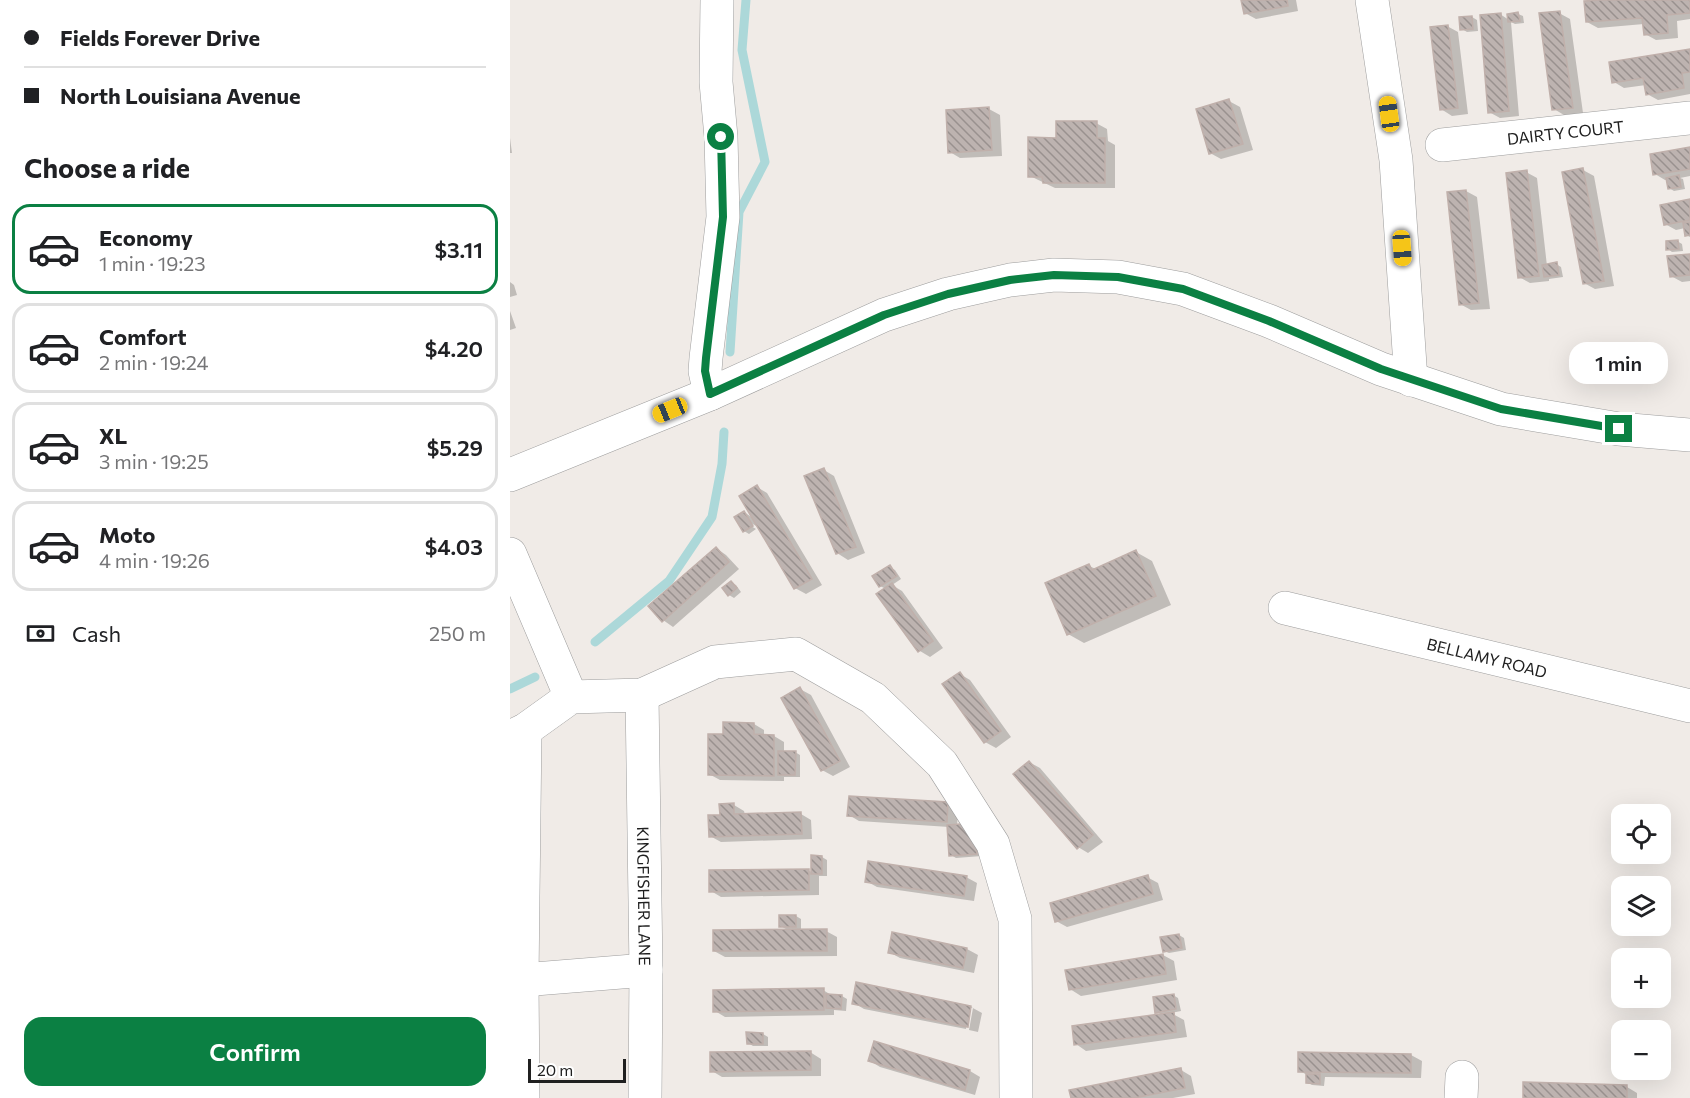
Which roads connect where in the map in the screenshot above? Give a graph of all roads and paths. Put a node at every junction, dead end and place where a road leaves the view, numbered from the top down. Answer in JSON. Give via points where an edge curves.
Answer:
{"nodes":[{"id":1,"x":717,"y":0,"type":"edge"},
{"id":2,"x":1372,"y":0,"type":"edge"},
{"id":3,"x":1690,"y":118,"type":"edge"},
{"id":4,"x":1442,"y":145,"type":"dead end"},
{"id":5,"x":1411,"y":380,"type":"junction"},
{"id":6,"x":710,"y":394,"type":"junction"},
{"id":7,"x":1690,"y":435,"type":"edge"},
{"id":8,"x":510,"y":476,"type":"edge"},
{"id":9,"x":510,"y":554,"type":"edge"},
{"id":10,"x":1285,"y":608,"type":"dead end"},
{"id":11,"x":642,"y":695,"type":"junction"},
{"id":12,"x":571,"y":697,"type":"junction"},
{"id":13,"x":1690,"y":706,"type":"edge"},
{"id":14,"x":518,"y":734,"type":"edge"},
{"id":15,"x":646,"y":970,"type":"junction"},
{"id":16,"x":522,"y":980,"type":"junction"},
{"id":17,"x":523,"y":1098,"type":"edge"},
{"id":18,"x":645,"y":1098,"type":"edge"},
{"id":19,"x":1016,"y":1098,"type":"edge"}],
"edges":[{"from":1,"to":6,"type":"street","via":[[716,82],[723,217],[705,371]]},
{"from":2,"to":5,"type":"street","via":[[1396,160]]},
{"from":3,"to":4,"type":"street","name":"DAIRTY COURT"},
{"from":5,"to":6,"type":"street","via":[[1183,289],[1118,277],[1054,275],[948,294],[884,315]]},
{"from":5,"to":7,"type":"street","via":[[1501,409],[1619,429]]},
{"from":6,"to":8,"type":"street"},
{"from":9,"to":12,"type":"street"},
{"from":10,"to":13,"type":"street","name":"BELLAMY ROAD"},
{"from":11,"to":12,"type":"street"},
{"from":11,"to":15,"type":"street","name":"KINGFISHER LANE"},
{"from":11,"to":19,"type":"street","via":[[715,662],[796,654],[873,698],[942,764],[993,844],[1015,919]]},
{"from":12,"to":14,"type":"street"},
{"from":14,"to":16,"type":"street"},
{"from":15,"to":16,"type":"street"},
{"from":15,"to":18,"type":"street","name":"KINGFISHER LANE"},
{"from":16,"to":17,"type":"street"}]}
